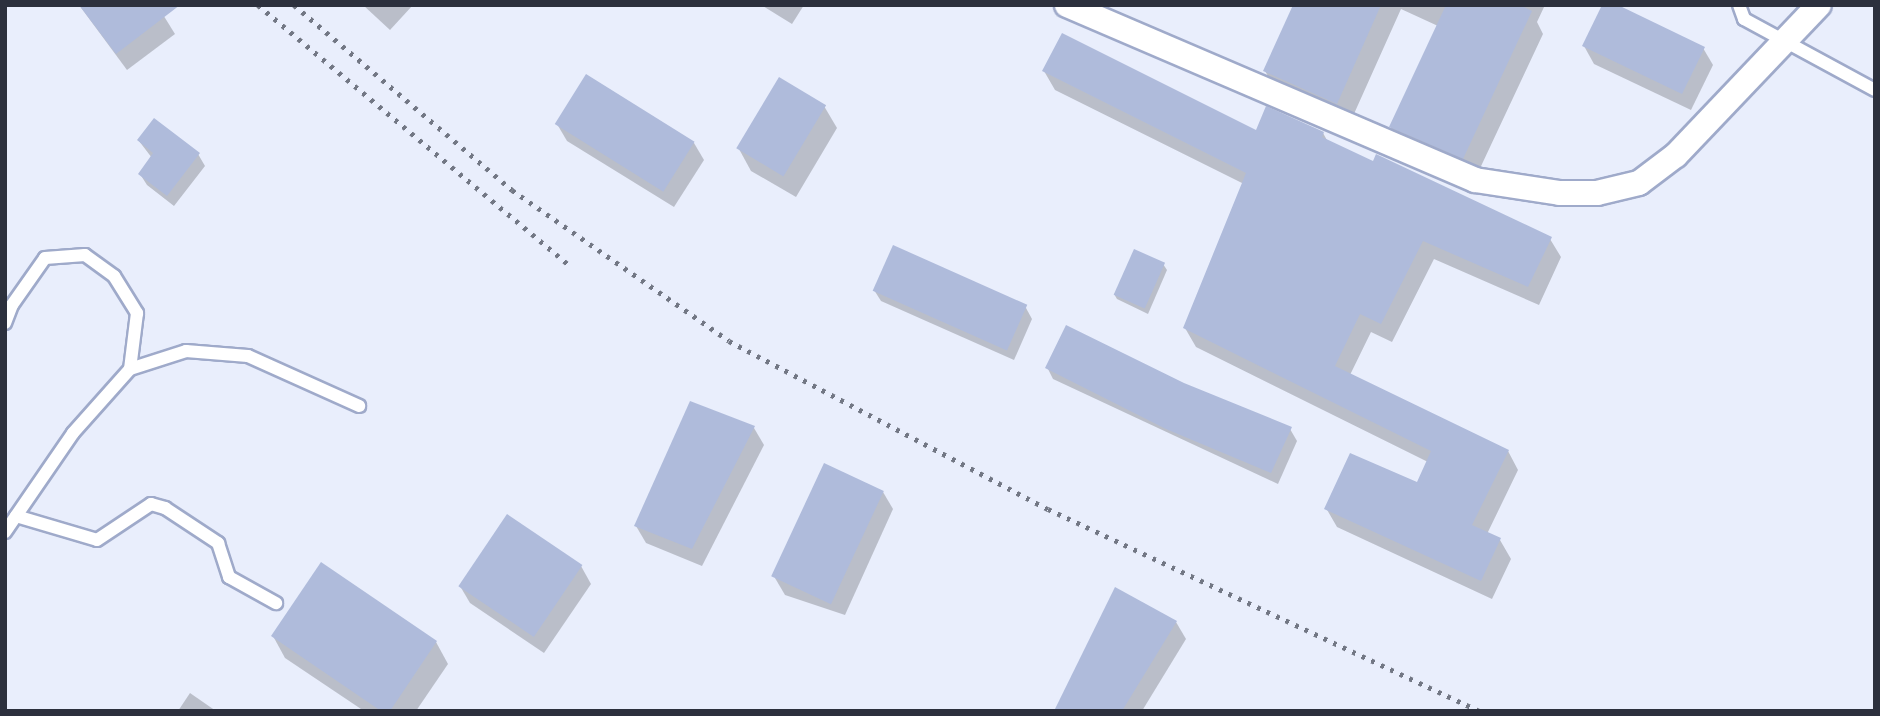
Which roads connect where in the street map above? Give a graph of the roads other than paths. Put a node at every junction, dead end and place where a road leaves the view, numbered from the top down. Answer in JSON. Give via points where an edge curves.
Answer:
{"nodes":[{"id":1,"x":1067,"y":5,"type":"edge"},
{"id":2,"x":1739,"y":5,"type":"edge"},
{"id":3,"x":1818,"y":5,"type":"edge"},
{"id":4,"x":1788,"y":41,"type":"junction"},
{"id":5,"x":1875,"y":90,"type":"edge"},
{"id":6,"x":5,"y":323,"type":"edge"},
{"id":7,"x":131,"y":369,"type":"junction"},
{"id":8,"x":359,"y":406,"type":"dead end"},
{"id":9,"x":16,"y":516,"type":"junction"},
{"id":10,"x":5,"y":533,"type":"edge"},
{"id":11,"x":276,"y":603,"type":"dead end"}],
"edges":[{"from":1,"to":4,"type":"street","via":[[1475,180],[1560,193],[1597,193],[1639,183],[1676,155]]},
{"from":2,"to":4,"type":"lane","via":[[1744,19]]},
{"from":3,"to":4,"type":"street"},
{"from":4,"to":5,"type":"lane"},
{"from":6,"to":7,"type":"lane","via":[[45,258],[85,255],[114,276],[137,313]]},
{"from":7,"to":8,"type":"lane","via":[[187,351],[248,356]]},
{"from":7,"to":9,"type":"lane","via":[[73,433]]},
{"from":9,"to":10,"type":"lane"},
{"from":9,"to":11,"type":"lane","via":[[97,540],[151,504],[218,543],[229,577]]}]}
